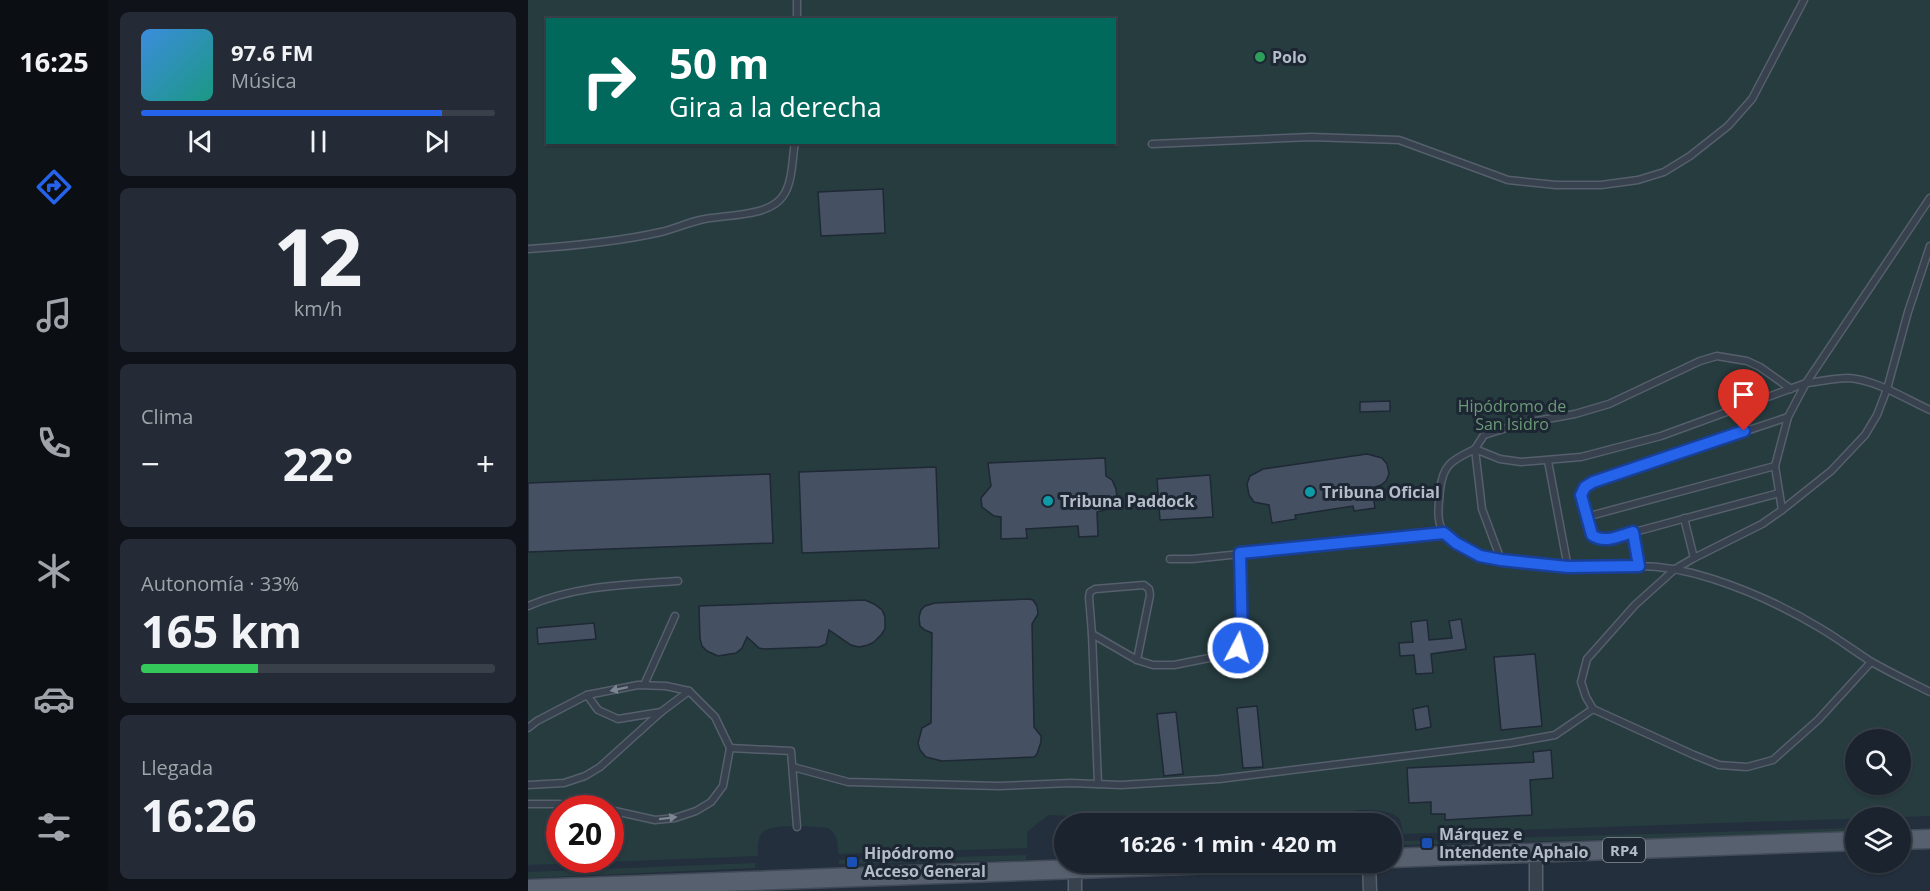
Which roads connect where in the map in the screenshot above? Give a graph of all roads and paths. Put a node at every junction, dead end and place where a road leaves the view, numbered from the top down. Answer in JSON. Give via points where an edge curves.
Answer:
{"nodes":[{"id":1,"x":797,"y":0,"type":"edge"},
{"id":2,"x":1804,"y":0,"type":"edge"},
{"id":3,"x":797,"y":18,"type":"edge"},
{"id":4,"x":795,"y":144,"type":"edge"},
{"id":5,"x":1152,"y":144,"type":"dead end"},
{"id":6,"x":1930,"y":198,"type":"edge"},
{"id":7,"x":1930,"y":246,"type":"edge"},
{"id":8,"x":528,"y":249,"type":"edge"},
{"id":9,"x":1806,"y":383,"type":"junction"},
{"id":10,"x":1791,"y":389,"type":"junction"},
{"id":11,"x":1887,"y":389,"type":"junction"},
{"id":12,"x":1930,"y":410,"type":"edge"},
{"id":13,"x":1788,"y":417,"type":"junction"},
{"id":14,"x":1475,"y":449,"type":"junction"},
{"id":15,"x":1548,"y":460,"type":"junction"},
{"id":16,"x":1775,"y":466,"type":"junction"},
{"id":17,"x":1779,"y":493,"type":"junction"},
{"id":18,"x":1782,"y":510,"type":"junction"},
{"id":19,"x":1586,"y":517,"type":"junction"},
{"id":20,"x":1684,"y":518,"type":"junction"},
{"id":21,"x":1633,"y":532,"type":"junction"},
{"id":22,"x":1444,"y":533,"type":"junction"},
{"id":23,"x":1240,"y":553,"type":"junction"},
{"id":24,"x":1694,"y":558,"type":"junction"},
{"id":25,"x":1170,"y":559,"type":"dead end"},
{"id":26,"x":1501,"y":560,"type":"junction"},
{"id":27,"x":1639,"y":566,"type":"junction"},
{"id":28,"x":1568,"y":567,"type":"junction"},
{"id":29,"x":1675,"y":569,"type":"junction"},
{"id":30,"x":678,"y":581,"type":"dead end"},
{"id":31,"x":528,"y":606,"type":"edge"},
{"id":32,"x":675,"y":616,"type":"dead end"},
{"id":33,"x":1092,"y":634,"type":"junction"},
{"id":34,"x":1137,"y":660,"type":"junction"},
{"id":35,"x":1871,"y":662,"type":"junction"},
{"id":36,"x":644,"y":685,"type":"junction"},
{"id":37,"x":689,"y":691,"type":"junction"},
{"id":38,"x":1930,"y":692,"type":"edge"},
{"id":39,"x":587,"y":695,"type":"junction"},
{"id":40,"x":1593,"y":709,"type":"junction"},
{"id":41,"x":662,"y":712,"type":"junction"},
{"id":42,"x":528,"y":728,"type":"edge"},
{"id":43,"x":730,"y":748,"type":"junction"},
{"id":44,"x":793,"y":767,"type":"junction"},
{"id":45,"x":1098,"y":784,"type":"junction"},
{"id":46,"x":528,"y":785,"type":"edge"},
{"id":47,"x":528,"y":804,"type":"edge"},
{"id":48,"x":546,"y":804,"type":"edge"},
{"id":49,"x":624,"y":813,"type":"edge"},
{"id":50,"x":797,"y":827,"type":"dead end"},
{"id":51,"x":1930,"y":839,"type":"edge"},
{"id":52,"x":1911,"y":840,"type":"edge"},
{"id":53,"x":1845,"y":842,"type":"edge"},
{"id":54,"x":1536,"y":853,"type":"junction"},
{"id":55,"x":1402,"y":858,"type":"edge"},
{"id":56,"x":1054,"y":870,"type":"edge"},
{"id":57,"x":1075,"y":873,"type":"edge"},
{"id":58,"x":1369,"y":873,"type":"edge"},
{"id":59,"x":800,"y":885,"type":"edge"},
{"id":60,"x":652,"y":888,"type":"edge"},
{"id":61,"x":528,"y":889,"type":"edge"},
{"id":62,"x":1075,"y":891,"type":"edge"},
{"id":63,"x":1370,"y":891,"type":"edge"},
{"id":64,"x":1536,"y":891,"type":"edge"}],
"edges":[{"from":1,"to":3,"type":"lane"},
{"from":2,"to":5,"type":"lane","via":[[1752,99],[1728,126],[1664,172],[1638,180],[1590,185],[1508,180],[1399,140],[1311,137]]},
{"from":4,"to":8,"type":"lane","via":[[788,186],[774,204],[759,211],[701,219],[622,240]]},
{"from":6,"to":9,"type":"lane"},
{"from":7,"to":11,"type":"lane"},
{"from":9,"to":10,"type":"lane"},
{"from":9,"to":11,"type":"lane","via":[[1847,378]]},
{"from":9,"to":13,"type":"lane"},
{"from":10,"to":14,"type":"lane","via":[[1747,360],[1717,356],[1610,404],[1484,435]]},
{"from":10,"to":15,"type":"lane","via":[[1660,436],[1581,457]]},
{"from":11,"to":12,"type":"lane"},
{"from":11,"to":18,"type":"lane","via":[[1865,435],[1831,471]]},
{"from":13,"to":16,"type":"lane"},
{"from":13,"to":19,"type":"lane","via":[[1593,482],[1581,495]]},
{"from":14,"to":15,"type":"lane","via":[[1511,461]]},
{"from":14,"to":22,"type":"lane","via":[[1452,460],[1442,477],[1438,518]]},
{"from":14,"to":26,"type":"lane","via":[[1482,509]]},
{"from":15,"to":28,"type":"lane"},
{"from":16,"to":17,"type":"lane"},
{"from":16,"to":19,"type":"lane"},
{"from":17,"to":18,"type":"lane"},
{"from":17,"to":20,"type":"lane"},
{"from":18,"to":24,"type":"lane"},
{"from":19,"to":21,"type":"lane","via":[[1592,535],[1599,540]]},
{"from":20,"to":21,"type":"lane"},
{"from":20,"to":24,"type":"lane"},
{"from":21,"to":27,"type":"lane"},
{"from":22,"to":23,"type":"lane"},
{"from":22,"to":26,"type":"lane","via":[[1480,556]]},
{"from":23,"to":25,"type":"lane"},
{"from":23,"to":34,"type":"lane","via":[[1242,638],[1238,648],[1229,654],[1174,665]]},
{"from":24,"to":29,"type":"lane"},
{"from":26,"to":28,"type":"lane"},
{"from":27,"to":28,"type":"lane"},
{"from":27,"to":29,"type":"lane"},
{"from":29,"to":35,"type":"lane","via":[[1766,600],[1821,628]]},
{"from":29,"to":40,"type":"lane","via":[[1635,605],[1587,659],[1581,682]]},
{"from":30,"to":31,"type":"lane","via":[[587,588]]},
{"from":32,"to":36,"type":"lane"},
{"from":33,"to":34,"type":"lane"},
{"from":33,"to":34,"type":"lane","via":[[1090,592],[1144,585],[1150,595]]},
{"from":33,"to":45,"type":"lane"},
{"from":35,"to":38,"type":"lane"},
{"from":35,"to":40,"type":"lane","via":[[1818,720],[1773,760],[1747,767],[1711,762]]},
{"from":36,"to":37,"type":"lane"},
{"from":36,"to":39,"type":"lane","one_way":true},
{"from":37,"to":41,"type":"lane"},
{"from":37,"to":43,"type":"lane","via":[[715,717]]},
{"from":39,"to":41,"type":"lane","via":[[598,710],[618,718]]},
{"from":39,"to":42,"type":"lane"},
{"from":40,"to":45,"type":"lane","via":[[1555,735],[1511,743],[1219,779]]},
{"from":41,"to":46,"type":"lane","via":[[593,772],[564,783]]},
{"from":43,"to":44,"type":"lane","via":[[791,751]]},
{"from":49,"to":43,"type":"lane","one_way":true,"via":[[655,820],[675,818],[711,802],[723,786]]},
{"from":44,"to":45,"type":"lane","via":[[848,782]]},
{"from":44,"to":50,"type":"lane"},
{"from":47,"to":48,"type":"lane"},
{"from":51,"to":52,"type":"main road"},
{"from":53,"to":54,"type":"main road","number":"RP4"},
{"from":54,"to":55,"type":"main road","number":"RP4"},
{"from":54,"to":64,"type":"street"},
{"from":56,"to":59,"type":"main road"},
{"from":57,"to":62,"type":"street"},
{"from":58,"to":63,"type":"street"},
{"from":59,"to":60,"type":"main road"},
{"from":60,"to":61,"type":"main road"}]}
